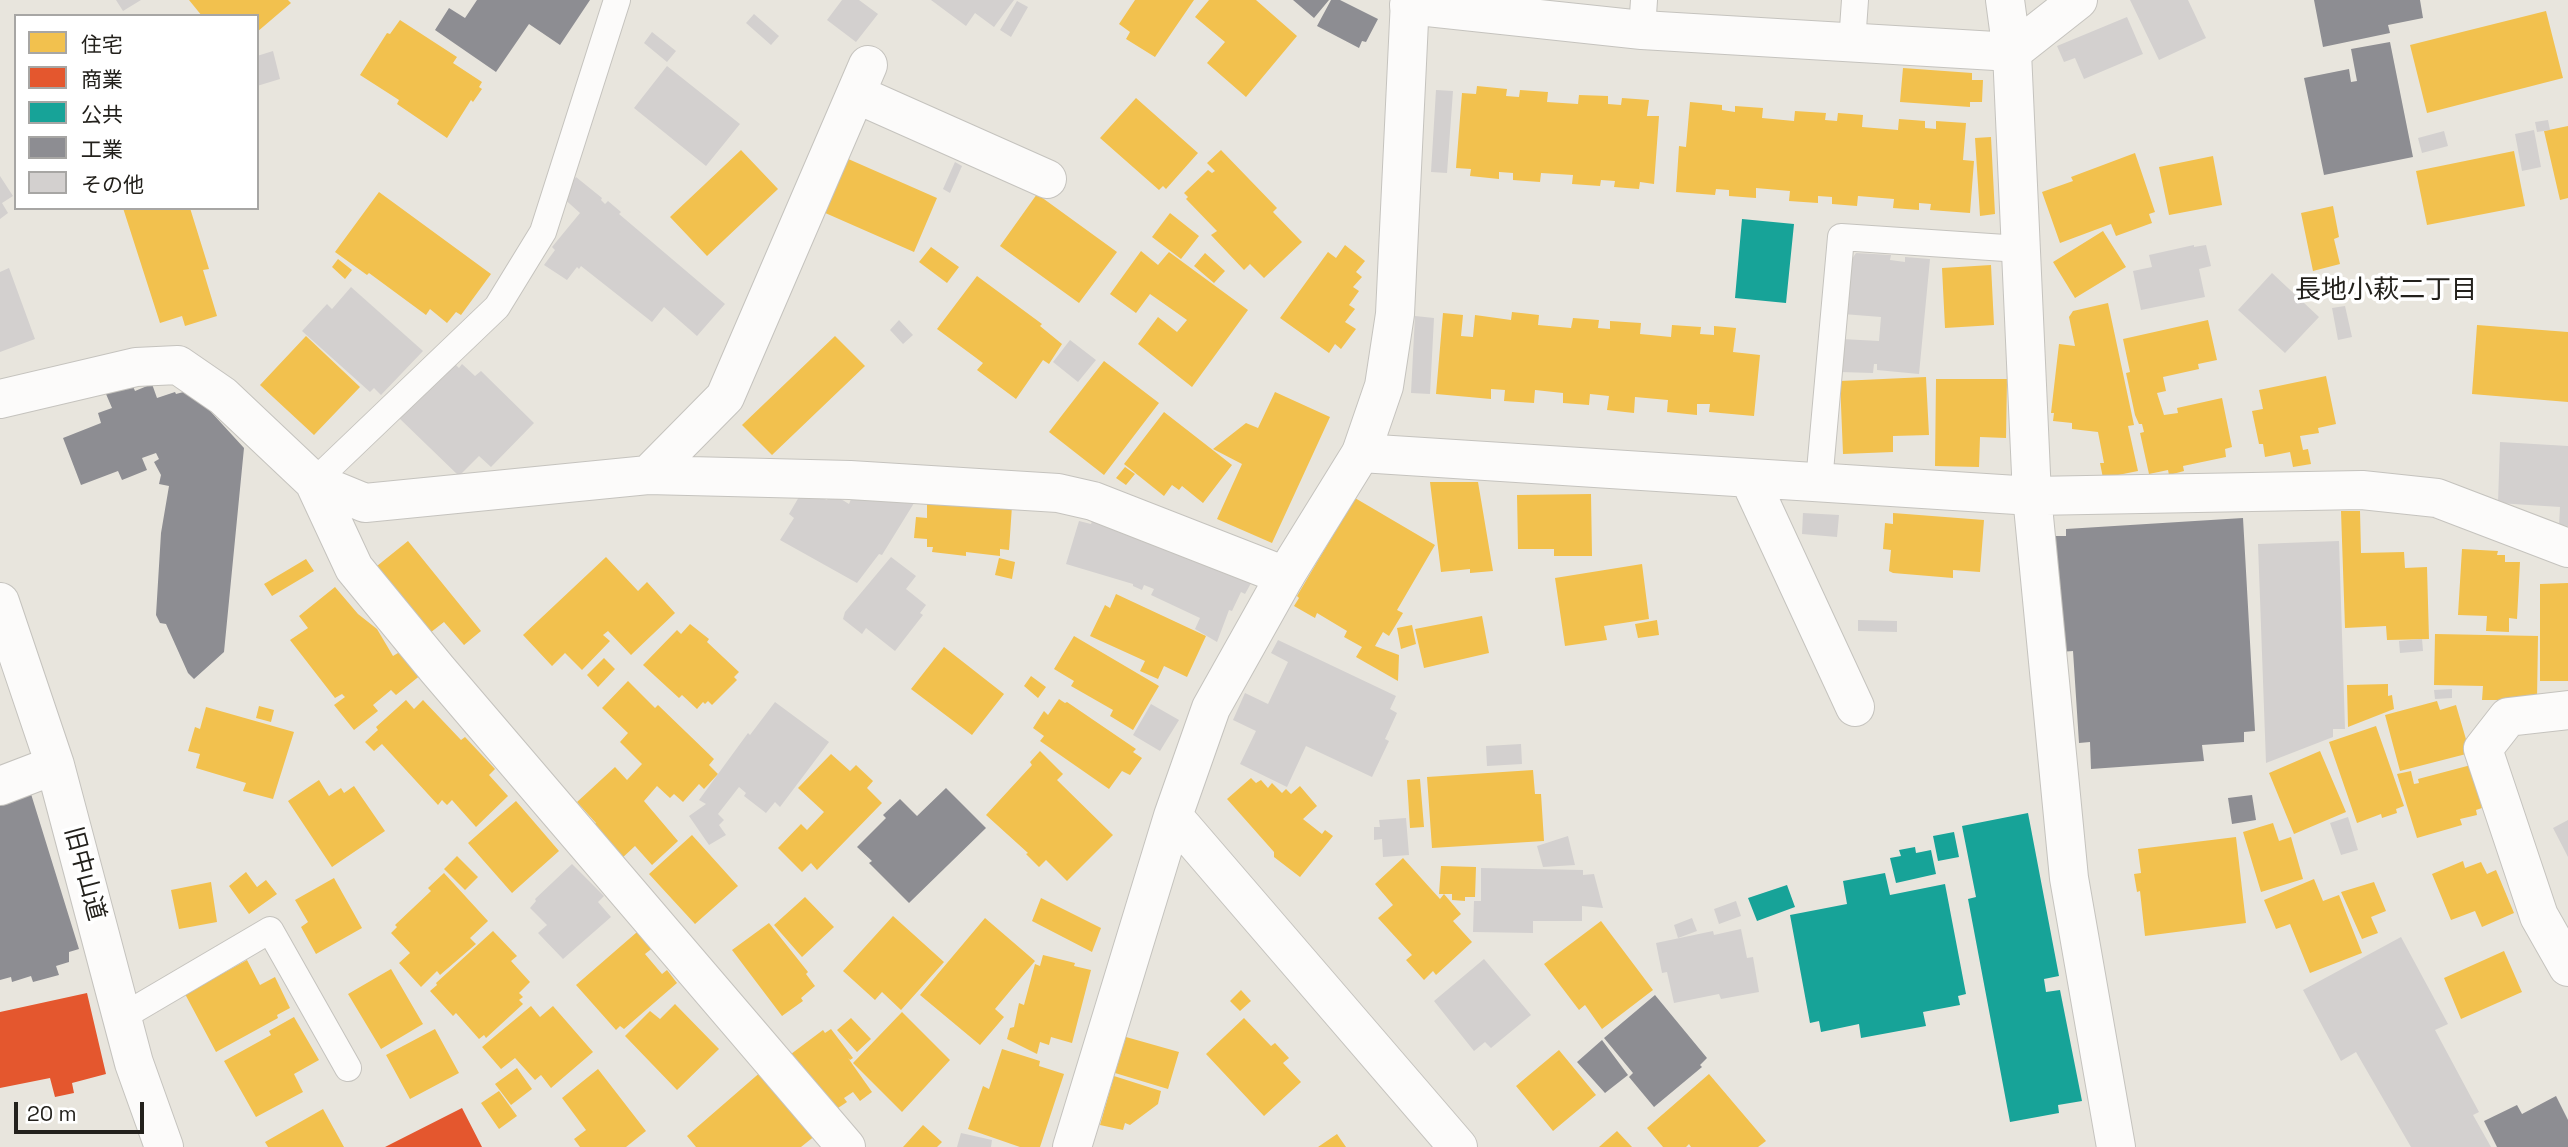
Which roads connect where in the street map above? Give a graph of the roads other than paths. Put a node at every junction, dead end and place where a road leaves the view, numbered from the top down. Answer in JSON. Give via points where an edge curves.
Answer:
{"nodes":[{"id":1,"x":617,"y":0,"type":"edge"},
{"id":2,"x":1856,"y":0,"type":"edge"},
{"id":3,"x":2005,"y":0,"type":"edge"},
{"id":4,"x":2078,"y":0,"type":"edge"},
{"id":5,"x":1410,"y":3,"type":"edge"},
{"id":6,"x":1643,"y":15,"type":"edge"},
{"id":7,"x":1852,"y":43,"type":"junction"},
{"id":8,"x":2012,"y":52,"type":"junction"},
{"id":9,"x":1047,"y":179,"type":"dead end"},
{"id":10,"x":2020,"y":249,"type":"junction"},
{"id":11,"x":0,"y":398,"type":"edge"},
{"id":12,"x":1361,"y":453,"type":"junction"},
{"id":13,"x":649,"y":475,"type":"junction"},
{"id":14,"x":1749,"y":478,"type":"junction"},
{"id":15,"x":314,"y":482,"type":"junction"},
{"id":16,"x":1819,"y":482,"type":"junction"},
{"id":17,"x":2032,"y":496,"type":"junction"},
{"id":18,"x":2568,"y":548,"type":"edge"},
{"id":19,"x":1285,"y":576,"type":"junction"},
{"id":20,"x":0,"y":602,"type":"edge"},
{"id":21,"x":1855,"y":708,"type":"dead end"},
{"id":22,"x":2568,"y":710,"type":"edge"},
{"id":23,"x":55,"y":765,"type":"junction"},
{"id":24,"x":0,"y":786,"type":"edge"},
{"id":25,"x":1173,"y":816,"type":"junction"},
{"id":26,"x":2568,"y":967,"type":"edge"},
{"id":27,"x":122,"y":1017,"type":"junction"},
{"id":28,"x":348,"y":1068,"type":"dead end"},
{"id":29,"x":164,"y":1147,"type":"edge"},
{"id":30,"x":846,"y":1147,"type":"edge"},
{"id":31,"x":1072,"y":1147,"type":"edge"},
{"id":32,"x":1458,"y":1147,"type":"edge"},
{"id":33,"x":2116,"y":1147,"type":"edge"}],
"edges":[{"from":1,"to":15,"type":"lane","via":[[542,232],[496,307]]},
{"from":2,"to":7,"type":"lane"},
{"from":3,"to":8,"type":"street"},
{"from":4,"to":8,"type":"street"},
{"from":5,"to":6,"type":"street"},
{"from":5,"to":12,"type":"street","via":[[1395,314],[1384,386]]},
{"from":6,"to":7,"type":"street"},
{"from":7,"to":8,"type":"street"},
{"from":8,"to":10,"type":"street"},
{"from":9,"to":13,"type":"street","via":[[862,79],[725,397]]},
{"from":10,"to":16,"type":"lane","via":[[1841,237]]},
{"from":10,"to":17,"type":"street"},
{"from":11,"to":15,"type":"street","via":[[136,367],[178,365],[223,396]]},
{"from":12,"to":14,"type":"street"},
{"from":12,"to":19,"type":"street"},
{"from":13,"to":15,"type":"street","via":[[365,503]]},
{"from":13,"to":19,"type":"street","via":[[850,480],[1058,493],[1093,501]]},
{"from":14,"to":16,"type":"street"},
{"from":14,"to":21,"type":"street"},
{"from":15,"to":30,"type":"street","via":[[354,568]]},
{"from":16,"to":17,"type":"street"},
{"from":17,"to":18,"type":"street","via":[[2362,490],[2437,498]]},
{"from":17,"to":33,"type":"street","via":[[2069,878]]},
{"from":19,"to":25,"type":"street","via":[[1211,708]]},
{"from":20,"to":23,"type":"street","name":"旧中山道"},
{"from":22,"to":26,"type":"street","via":[[2508,717],[2483,749],[2539,916]]},
{"from":23,"to":24,"type":"street"},
{"from":23,"to":27,"type":"street","name":"旧中山道"},
{"from":25,"to":31,"type":"street"},
{"from":25,"to":32,"type":"street"},
{"from":27,"to":28,"type":"lane","via":[[270,930]]},
{"from":27,"to":29,"type":"street","name":"旧中山道"}]}
